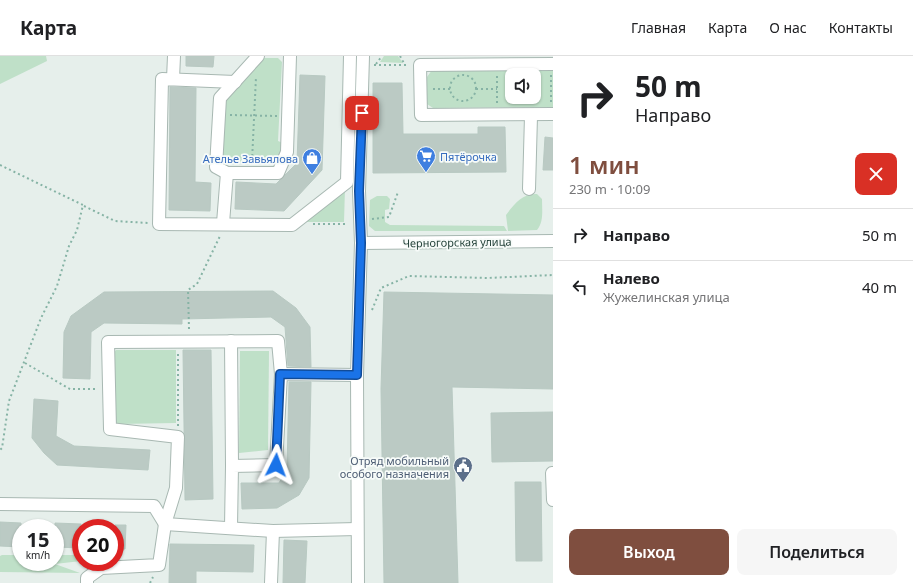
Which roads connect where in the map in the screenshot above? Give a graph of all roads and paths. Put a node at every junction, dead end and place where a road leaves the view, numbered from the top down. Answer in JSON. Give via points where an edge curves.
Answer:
{"nodes":[{"id":1,"x":174,"y":56,"type":"edge"},
{"id":2,"x":258,"y":56,"type":"edge"},
{"id":3,"x":290,"y":56,"type":"edge"},
{"id":4,"x":350,"y":56,"type":"edge"},
{"id":5,"x":363,"y":56,"type":"edge"},
{"id":6,"x":382,"y":56,"type":"edge"},
{"id":7,"x":400,"y":56,"type":"edge"},
{"id":8,"x":420,"y":60,"type":"edge"},
{"id":9,"x":405,"y":64,"type":"junction"},
{"id":10,"x":497,"y":64,"type":"junction"},
{"id":11,"x":552,"y":64,"type":"edge"},
{"id":12,"x":173,"y":79,"type":"junction"},
{"id":13,"x":235,"y":82,"type":"junction"},
{"id":14,"x":421,"y":88,"type":"junction"},
{"id":15,"x":450,"y":89,"type":"junction"},
{"id":16,"x":476,"y":89,"type":"junction"},
{"id":17,"x":497,"y":89,"type":"junction"},
{"id":18,"x":219,"y":115,"type":"junction"},
{"id":19,"x":253,"y":115,"type":"junction"},
{"id":20,"x":497,"y":115,"type":"junction"},
{"id":21,"x":552,"y":115,"type":"edge"},
{"id":22,"x":288,"y":116,"type":"junction"},
{"id":23,"x":531,"y":116,"type":"junction"},
{"id":24,"x":0,"y":165,"type":"edge"},
{"id":25,"x":226,"y":173,"type":"junction"},
{"id":26,"x":252,"y":173,"type":"junction"},
{"id":27,"x":529,"y":190,"type":"dead end"},
{"id":28,"x":398,"y":192,"type":"dead end"},
{"id":29,"x":83,"y":206,"type":"junction"},
{"id":30,"x":223,"y":223,"type":"junction"},
{"id":31,"x":159,"y":224,"type":"junction"},
{"id":32,"x":360,"y":224,"type":"junction"},
{"id":33,"x":292,"y":225,"type":"junction"},
{"id":34,"x":553,"y":241,"type":"edge"},
{"id":35,"x":361,"y":243,"type":"junction"},
{"id":36,"x":553,"y":275,"type":"edge"},
{"id":37,"x":358,"y":328,"type":"junction"},
{"id":38,"x":184,"y":341,"type":"junction"},
{"id":39,"x":231,"y":341,"type":"junction"},
{"id":40,"x":25,"y":363,"type":"junction"},
{"id":41,"x":280,"y":374,"type":"junction"},
{"id":42,"x":357,"y":375,"type":"junction"},
{"id":43,"x":108,"y":389,"type":"junction"},
{"id":44,"x":178,"y":437,"type":"junction"},
{"id":45,"x":0,"y":450,"type":"edge"},
{"id":46,"x":232,"y":466,"type":"junction"},
{"id":47,"x":552,"y":472,"type":"edge"},
{"id":48,"x":553,"y":500,"type":"edge"},
{"id":49,"x":0,"y":504,"type":"edge"},
{"id":50,"x":165,"y":524,"type":"junction"},
{"id":51,"x":231,"y":527,"type":"junction"},
{"id":52,"x":357,"y":529,"type":"junction"},
{"id":53,"x":273,"y":531,"type":"junction"},
{"id":54,"x":87,"y":583,"type":"edge"},
{"id":55,"x":271,"y":583,"type":"edge"},
{"id":56,"x":358,"y":583,"type":"edge"}],
"edges":[{"from":1,"to":12,"type":"street"},
{"from":2,"to":13,"type":"street"},
{"from":2,"to":19,"type":"path"},
{"from":3,"to":22,"type":"street"},
{"from":4,"to":33,"type":"street","via":[[347,182]]},
{"from":5,"to":32,"type":"street"},
{"from":6,"to":9,"type":"path","via":[[376,64]]},
{"from":7,"to":9,"type":"path"},
{"from":8,"to":9,"type":"path"},
{"from":8,"to":10,"type":"street"},
{"from":8,"to":14,"type":"street"},
{"from":10,"to":11,"type":"street"},
{"from":10,"to":17,"type":"path"},
{"from":11,"to":21,"type":"path"},
{"from":12,"to":13,"type":"street"},
{"from":12,"to":31,"type":"street","via":[[162,79]]},
{"from":13,"to":18,"type":"street","via":[[220,98]]},
{"from":14,"to":15,"type":"path"},
{"from":14,"to":20,"type":"street","via":[[422,115]]},
{"from":15,"to":16,"type":"path","via":[[456,100],[465,101],[472,97]]},
{"from":15,"to":16,"type":"path","via":[[455,78],[463,75],[470,78]]},
{"from":16,"to":17,"type":"path"},
{"from":17,"to":20,"type":"path"},
{"from":18,"to":19,"type":"path"},
{"from":18,"to":25,"type":"street","via":[[216,167]]},
{"from":19,"to":22,"type":"path"},
{"from":19,"to":26,"type":"path"},
{"from":20,"to":23,"type":"street"},
{"from":21,"to":23,"type":"street"},
{"from":22,"to":26,"type":"street","via":[[287,152],[278,173]]},
{"from":23,"to":27,"type":"street"},
{"from":24,"to":29,"type":"path"},
{"from":25,"to":26,"type":"street"},
{"from":25,"to":30,"type":"street"},
{"from":28,"to":32,"type":"path","via":[[389,217],[371,219]]},
{"from":29,"to":31,"type":"path","via":[[115,221]]},
{"from":29,"to":40,"type":"path","via":[[57,286],[41,318]]},
{"from":30,"to":31,"type":"street"},
{"from":30,"to":33,"type":"street"},
{"from":30,"to":38,"type":"path","via":[[218,241],[198,284],[188,290]]},
{"from":32,"to":33,"type":"path"},
{"from":32,"to":35,"type":"street"},
{"from":34,"to":35,"type":"street","name":"Черногорская улица"},
{"from":35,"to":37,"type":"street"},
{"from":36,"to":37,"type":"path","via":[[487,278],[409,276],[381,288],[370,314]]},
{"from":37,"to":42,"type":"street"},
{"from":38,"to":39,"type":"street"},
{"from":38,"to":43,"type":"street","via":[[108,342]]},
{"from":38,"to":44,"type":"path"},
{"from":39,"to":41,"type":"street","via":[[278,341]]},
{"from":39,"to":46,"type":"street"},
{"from":40,"to":43,"type":"path","via":[[70,389]]},
{"from":40,"to":45,"type":"path","via":[[10,401]]},
{"from":41,"to":42,"type":"street"},
{"from":41,"to":46,"type":"street","via":[[276,465]]},
{"from":42,"to":52,"type":"street"},
{"from":43,"to":44,"type":"street","via":[[110,429]]},
{"from":44,"to":50,"type":"street","via":[[176,488]]},
{"from":46,"to":51,"type":"street"},
{"from":47,"to":48,"type":"street"},
{"from":49,"to":50,"type":"street","via":[[154,506]]},
{"from":50,"to":51,"type":"street"},
{"from":50,"to":54,"type":"street","via":[[159,565],[101,568],[87,578]]},
{"from":51,"to":53,"type":"street"},
{"from":52,"to":53,"type":"street"},
{"from":52,"to":56,"type":"street"},
{"from":53,"to":55,"type":"street"}]}
